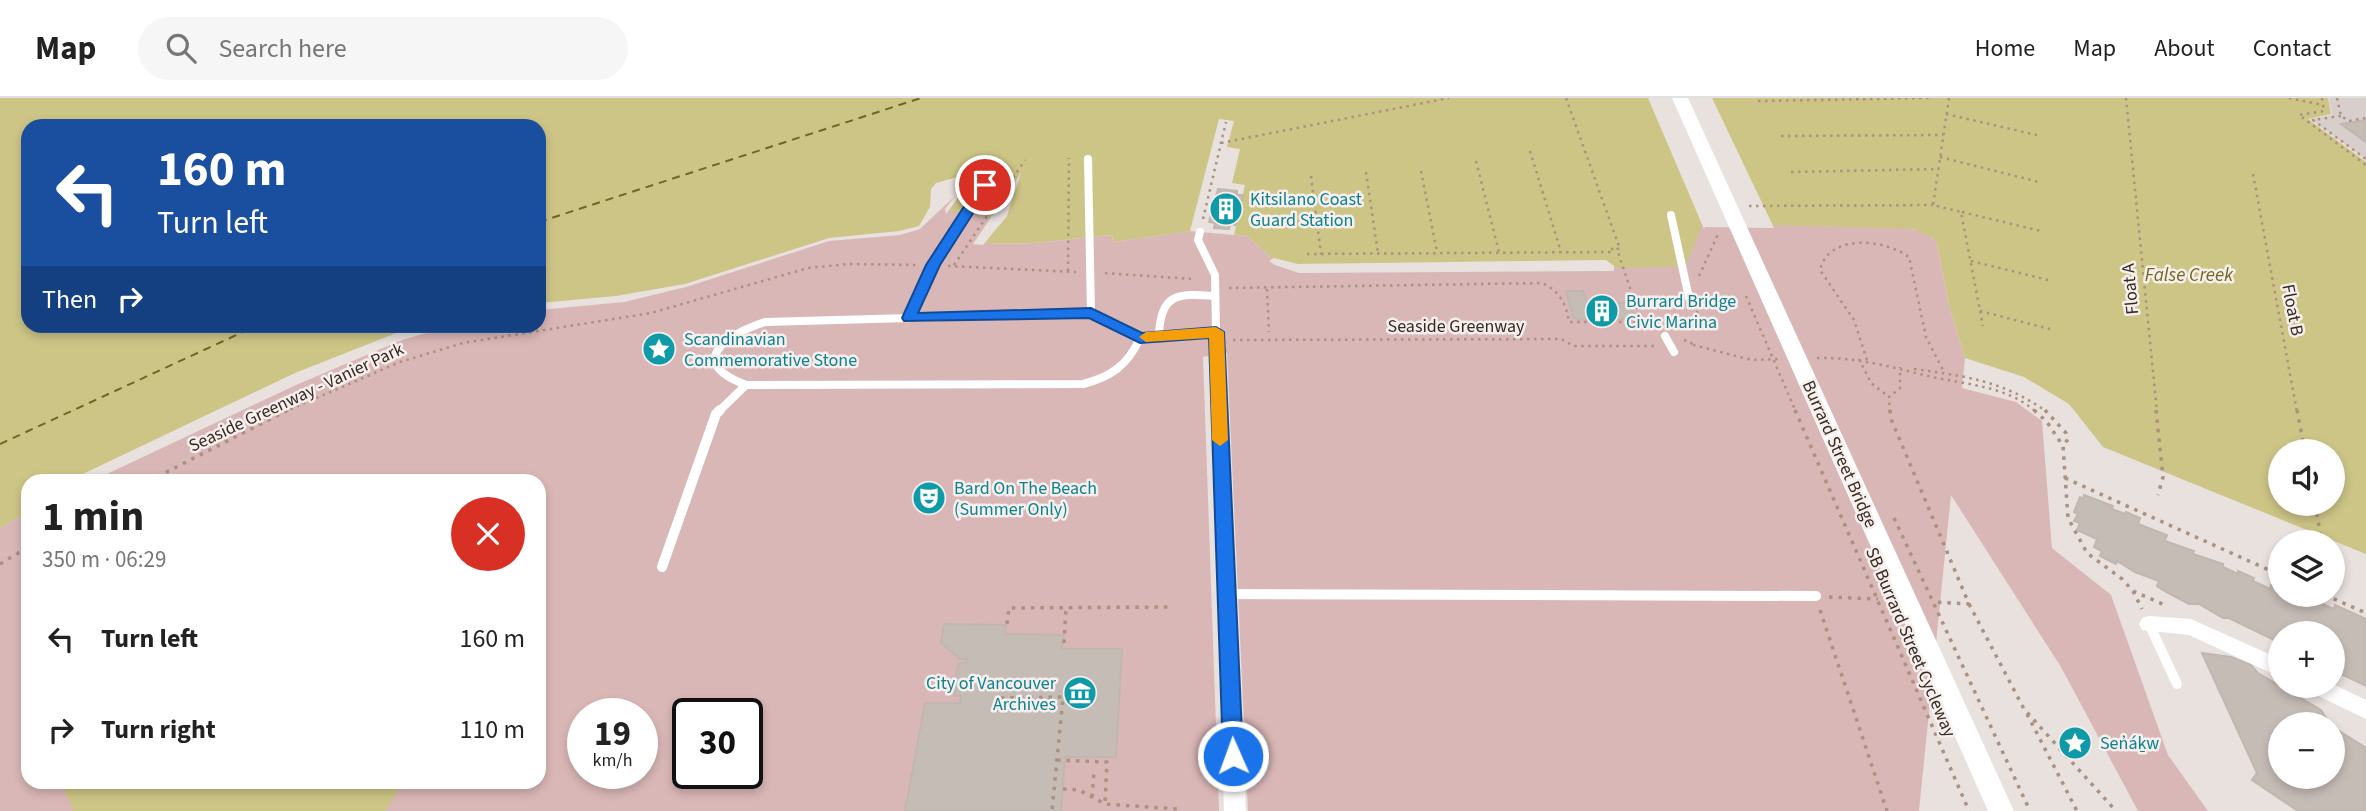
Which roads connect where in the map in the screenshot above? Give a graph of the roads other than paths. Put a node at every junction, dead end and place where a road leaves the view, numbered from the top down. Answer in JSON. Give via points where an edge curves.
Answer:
{"nodes":[{"id":1,"x":1680,"y":98,"type":"edge"},
{"id":2,"x":1088,"y":159,"type":"dead end"},
{"id":3,"x":997,"y":165,"type":"dead end"},
{"id":4,"x":1671,"y":215,"type":"dead end"},
{"id":5,"x":1200,"y":232,"type":"road end"},
{"id":6,"x":1215,"y":296,"type":"junction"},
{"id":7,"x":1689,"y":298,"type":"dead end"},
{"id":8,"x":1091,"y":313,"type":"junction"},
{"id":9,"x":909,"y":318,"type":"junction"},
{"id":10,"x":1664,"y":332,"type":"road end"},
{"id":11,"x":1159,"y":336,"type":"junction"},
{"id":12,"x":1216,"y":336,"type":"junction"},
{"id":13,"x":1140,"y":338,"type":"junction"},
{"id":14,"x":1673,"y":349,"type":"road end"},
{"id":15,"x":746,"y":385,"type":"junction"},
{"id":16,"x":662,"y":567,"type":"dead end"},
{"id":17,"x":1227,"y":594,"type":"junction"},
{"id":18,"x":1816,"y":596,"type":"dead end"},
{"id":19,"x":2149,"y":624,"type":"joint"},
{"id":20,"x":2268,"y":662,"type":"edge"},
{"id":21,"x":2178,"y":684,"type":"dead end"},
{"id":22,"x":2342,"y":698,"type":"edge"},
{"id":23,"x":2366,"y":710,"type":"edge"},
{"id":24,"x":1235,"y":811,"type":"edge"},
{"id":25,"x":2001,"y":811,"type":"edge"}],
"edges":[{"from":1,"to":25,"type":"main road","name":"Burrard Street Bridge"},
{"from":2,"to":8,"type":"lane"},
{"from":3,"to":9,"type":"lane","via":[[933,265]]},
{"from":4,"to":7,"type":"lane"},
{"from":5,"to":6,"type":"lane","via":[[1198,240],[1215,275]]},
{"from":6,"to":11,"type":"lane","via":[[1171,298],[1158,316]]},
{"from":6,"to":12,"type":"lane"},
{"from":8,"to":9,"type":"lane"},
{"from":8,"to":13,"type":"lane"},
{"from":9,"to":15,"type":"lane","via":[[748,326],[714,353],[720,374]]},
{"from":10,"to":14,"type":"lane"},
{"from":11,"to":12,"type":"lane"},
{"from":11,"to":13,"type":"lane"},
{"from":12,"to":17,"type":"street"},
{"from":13,"to":15,"type":"lane","via":[[1120,370],[1104,380],[1083,384]]},
{"from":15,"to":16,"type":"lane","via":[[716,414]]},
{"from":17,"to":18,"type":"lane"},
{"from":17,"to":24,"type":"street"},
{"from":19,"to":20,"type":"street","via":[[2191,627]]},
{"from":19,"to":21,"type":"lane"},
{"from":22,"to":23,"type":"street"}]}
